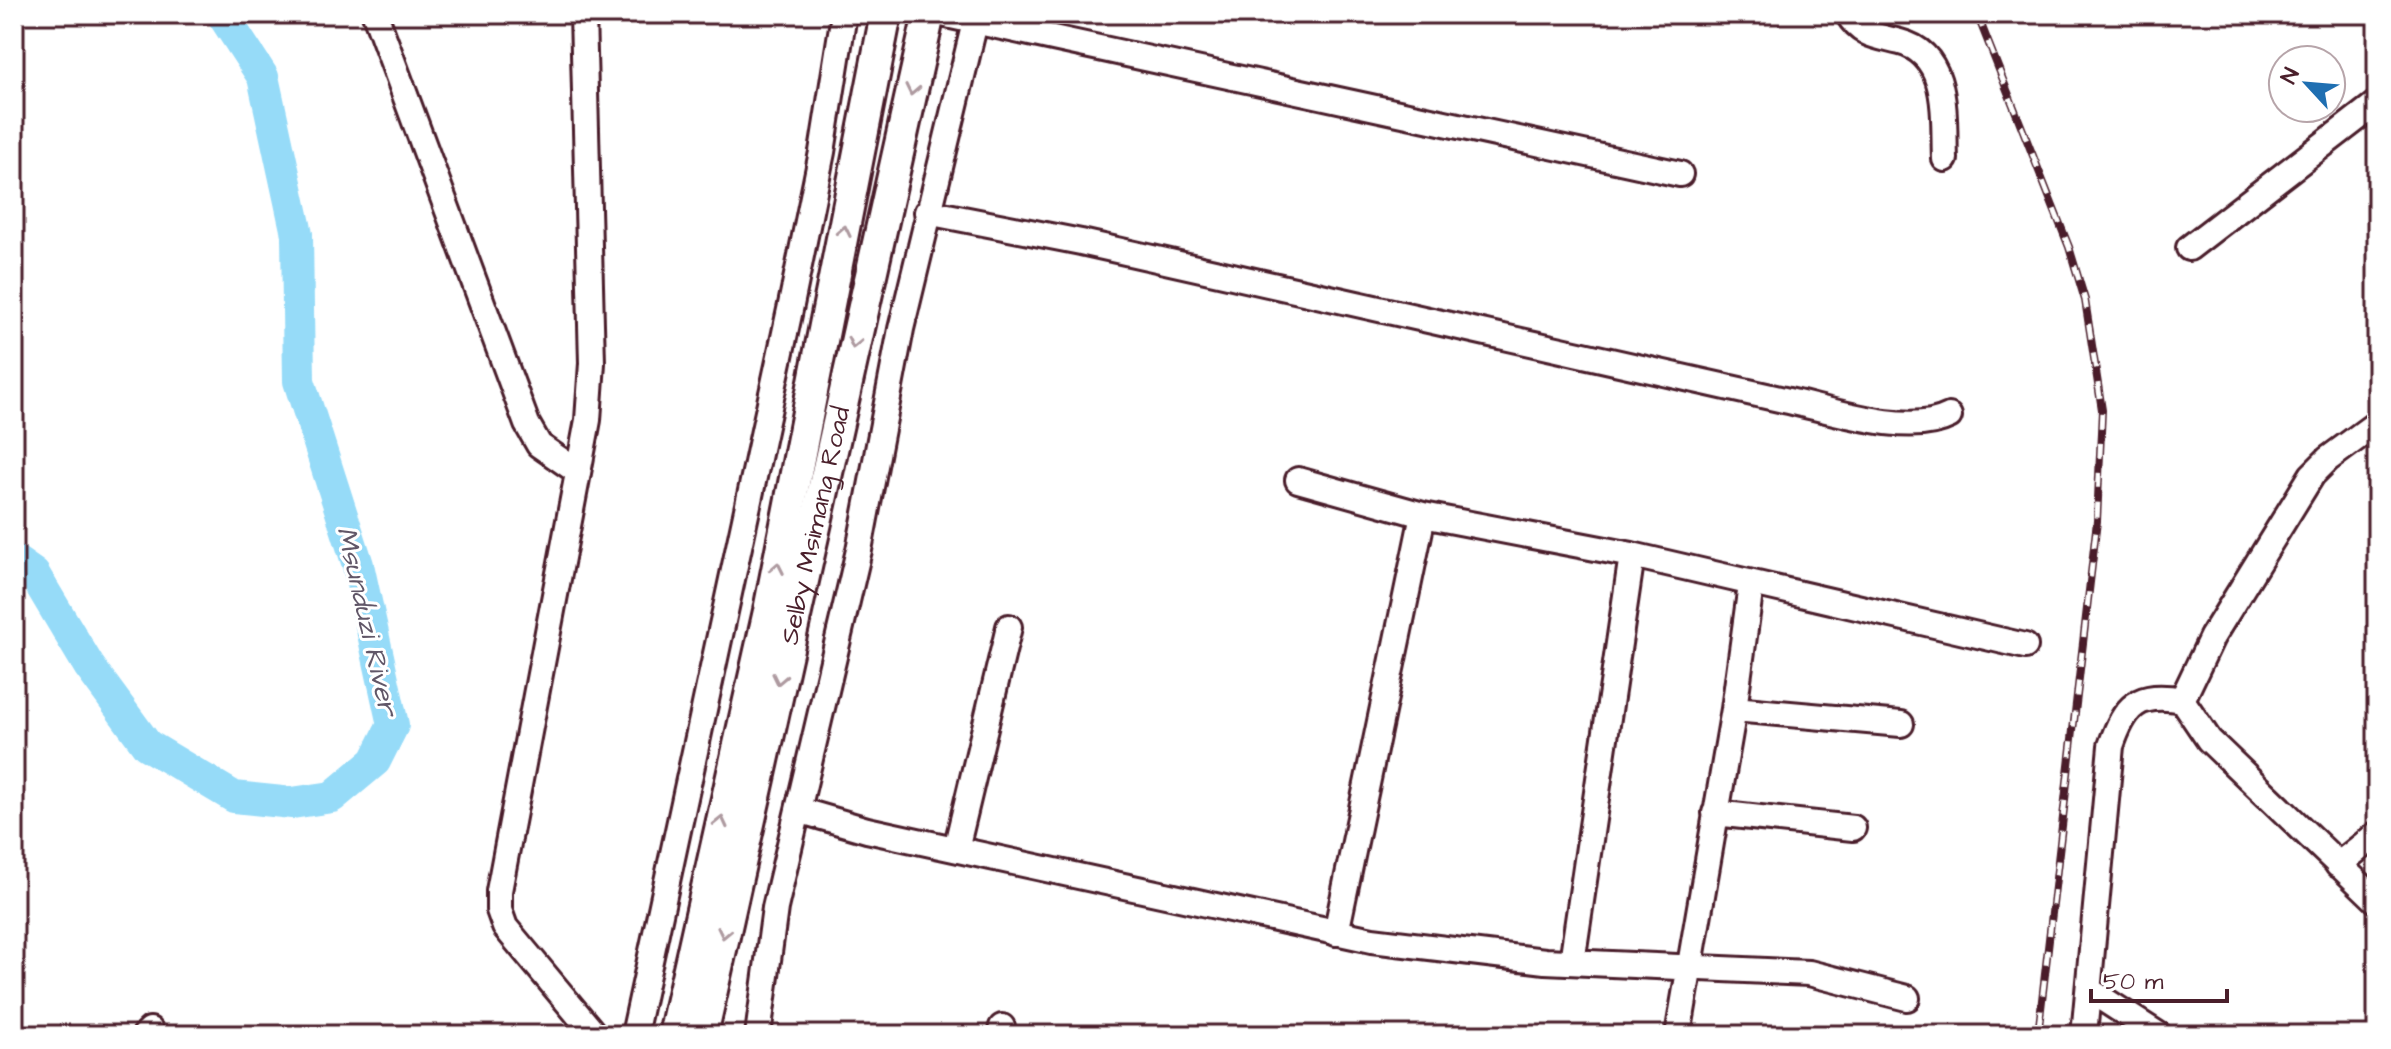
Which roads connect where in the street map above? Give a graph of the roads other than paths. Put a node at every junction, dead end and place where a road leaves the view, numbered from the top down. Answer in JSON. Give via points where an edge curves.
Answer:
{"nodes":[{"id":1,"x":375,"y":14,"type":"edge"},
{"id":2,"x":583,"y":14,"type":"edge"},
{"id":3,"x":844,"y":14,"type":"edge"},
{"id":4,"x":886,"y":14,"type":"edge"},
{"id":5,"x":929,"y":14,"type":"edge"},
{"id":6,"x":942,"y":14,"type":"edge"},
{"id":7,"x":1848,"y":14,"type":"edge"},
{"id":8,"x":976,"y":17,"type":"edge"},
{"id":9,"x":2377,"y":103,"type":"edge"},
{"id":10,"x":1945,"y":159,"type":"dead end"},
{"id":11,"x":1680,"y":174,"type":"dead end"},
{"id":12,"x":927,"y":212,"type":"junction"},
{"id":13,"x":2189,"y":248,"type":"dead end"},
{"id":14,"x":1949,"y":416,"type":"dead end"},
{"id":15,"x":2377,"y":423,"type":"edge"},
{"id":16,"x":578,"y":472,"type":"junction"},
{"id":17,"x":1298,"y":480,"type":"dead end"},
{"id":18,"x":1423,"y":515,"type":"junction"},
{"id":19,"x":1632,"y":555,"type":"junction"},
{"id":20,"x":1751,"y":585,"type":"junction"},
{"id":21,"x":1009,"y":627,"type":"dead end"},
{"id":22,"x":2025,"y":646,"type":"dead end"},
{"id":23,"x":2182,"y":700,"type":"junction"},
{"id":24,"x":1734,"y":709,"type":"junction"},
{"id":25,"x":1901,"y":724,"type":"dead end"},
{"id":26,"x":798,"y":810,"type":"junction"},
{"id":27,"x":1715,"y":813,"type":"junction"},
{"id":28,"x":1853,"y":828,"type":"dead end"},
{"id":29,"x":2377,"y":834,"type":"edge"},
{"id":30,"x":956,"y":849,"type":"junction"},
{"id":31,"x":2338,"y":865,"type":"junction"},
{"id":32,"x":2377,"y":901,"type":"edge"},
{"id":33,"x":1336,"y":933,"type":"junction"},
{"id":34,"x":1572,"y":962,"type":"junction"},
{"id":35,"x":1689,"y":966,"type":"junction"},
{"id":36,"x":2089,"y":990,"type":"junction"},
{"id":37,"x":1907,"y":998,"type":"dead end"},
{"id":38,"x":595,"y":1035,"type":"edge"},
{"id":39,"x":634,"y":1035,"type":"edge"},
{"id":40,"x":674,"y":1035,"type":"edge"},
{"id":41,"x":702,"y":1035,"type":"edge"},
{"id":42,"x":758,"y":1035,"type":"edge"},
{"id":43,"x":1678,"y":1035,"type":"edge"},
{"id":44,"x":2084,"y":1035,"type":"edge"},
{"id":45,"x":2159,"y":1035,"type":"edge"}],
"edges":[{"from":1,"to":16,"type":"street","via":[[527,424],[545,450]]},
{"from":2,"to":16,"type":"street","via":[[592,363]]},
{"from":3,"to":39,"type":"street","via":[[794,290]]},
{"from":40,"to":4,"type":"main road","name":"Selby Msimang Road","one_way":true,"via":[[769,611]]},
{"from":5,"to":41,"type":"main road","name":"Selby Msimang Road","one_way":true},
{"from":6,"to":8,"type":"street"},
{"from":7,"to":10,"type":"street","via":[[1875,39],[1921,51],[1934,68],[1942,89]]},
{"from":8,"to":11,"type":"street"},
{"from":8,"to":12,"type":"street"},
{"from":9,"to":13,"type":"street"},
{"from":12,"to":14,"type":"street","via":[[1899,423],[1935,423]]},
{"from":12,"to":26,"type":"street","via":[[859,550]]},
{"from":15,"to":23,"type":"street","via":[[2312,475],[2212,637]]},
{"from":16,"to":38,"type":"street","via":[[499,910],[505,927]]},
{"from":17,"to":18,"type":"street"},
{"from":18,"to":19,"type":"street"},
{"from":18,"to":33,"type":"street"},
{"from":19,"to":20,"type":"street"},
{"from":19,"to":34,"type":"street"},
{"from":20,"to":22,"type":"street"},
{"from":20,"to":24,"type":"street"},
{"from":21,"to":30,"type":"street"},
{"from":23,"to":31,"type":"street","via":[[2209,740]]},
{"from":23,"to":36,"type":"street","via":[[2148,696],[2135,704],[2124,714],[2111,746]]},
{"from":24,"to":25,"type":"street"},
{"from":24,"to":27,"type":"street"},
{"from":26,"to":30,"type":"street"},
{"from":26,"to":42,"type":"street","via":[[775,908]]},
{"from":27,"to":28,"type":"street"},
{"from":27,"to":35,"type":"street"},
{"from":29,"to":31,"type":"street"},
{"from":30,"to":33,"type":"street"},
{"from":31,"to":32,"type":"street"},
{"from":33,"to":34,"type":"street","via":[[1496,957]]},
{"from":34,"to":35,"type":"street"},
{"from":35,"to":37,"type":"street","via":[[1817,974]]},
{"from":35,"to":43,"type":"street"},
{"from":36,"to":44,"type":"street"},
{"from":36,"to":45,"type":"street"}]}
